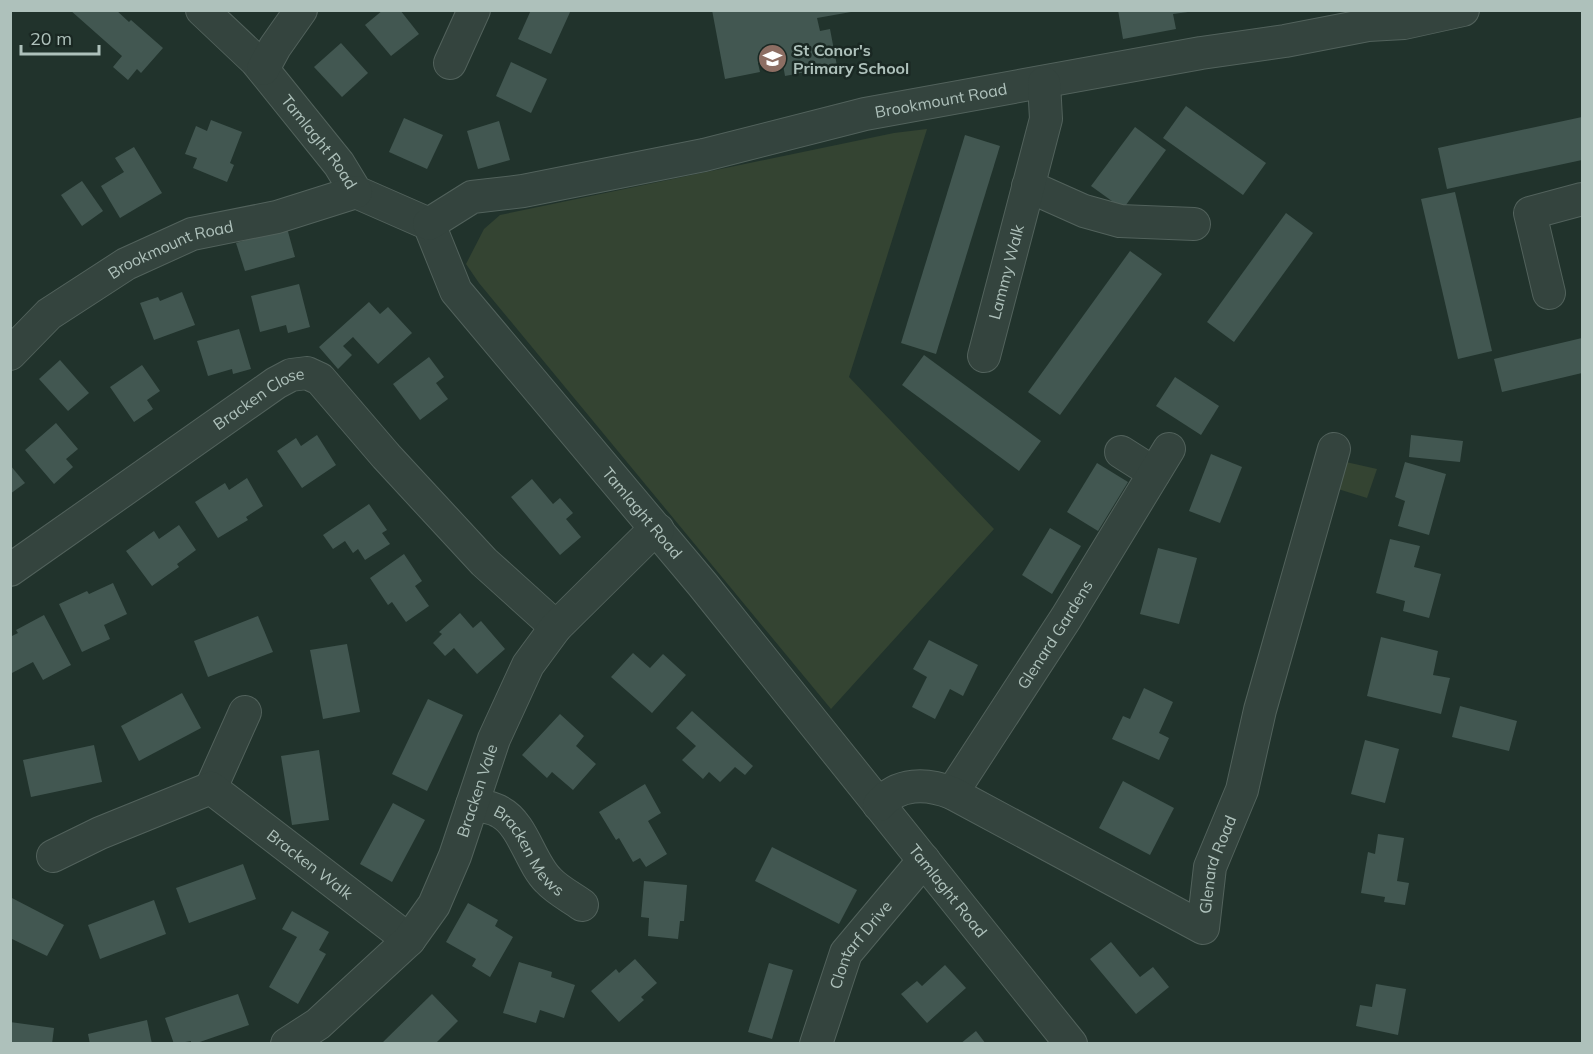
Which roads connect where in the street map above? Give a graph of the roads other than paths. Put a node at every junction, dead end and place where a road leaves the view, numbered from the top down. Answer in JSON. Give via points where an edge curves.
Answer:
{"nodes":[{"id":1,"x":202,"y":10,"type":"edge"},
{"id":2,"x":301,"y":10,"type":"edge"},
{"id":3,"x":474,"y":10,"type":"edge"},
{"id":4,"x":1463,"y":10,"type":"edge"},
{"id":5,"x":1365,"y":18,"type":"edge"},
{"id":6,"x":450,"y":63,"type":"dead end"},
{"id":7,"x":263,"y":69,"type":"junction"},
{"id":8,"x":1044,"y":83,"type":"junction"},
{"id":9,"x":1028,"y":186,"type":"junction"},
{"id":10,"x":356,"y":192,"type":"junction"},
{"id":11,"x":1582,"y":200,"type":"edge"},
{"id":12,"x":429,"y":224,"type":"junction"},
{"id":13,"x":1194,"y":224,"type":"dead end"},
{"id":14,"x":1549,"y":293,"type":"dead end"},
{"id":15,"x":10,"y":354,"type":"edge"},
{"id":16,"x":984,"y":357,"type":"dead end"},
{"id":17,"x":1334,"y":449,"type":"dead end"},
{"id":18,"x":1121,"y":452,"type":"dead end"},
{"id":19,"x":658,"y":530,"type":"junction"},
{"id":20,"x":10,"y":570,"type":"edge"},
{"id":21,"x":556,"y":627,"type":"junction"},
{"id":22,"x":245,"y":712,"type":"dead end"},
{"id":23,"x":211,"y":788,"type":"junction"},
{"id":24,"x":952,"y":793,"type":"junction"},
{"id":25,"x":472,"y":805,"type":"junction"},
{"id":26,"x":879,"y":806,"type":"junction"},
{"id":27,"x":54,"y":856,"type":"dead end"},
{"id":28,"x":924,"y":860,"type":"junction"},
{"id":29,"x":582,"y":905,"type":"dead end"},
{"id":30,"x":409,"y":940,"type":"junction"},
{"id":31,"x":325,"y":1034,"type":"edge"},
{"id":32,"x":287,"y":1044,"type":"edge"},
{"id":33,"x":816,"y":1044,"type":"edge"},
{"id":34,"x":1071,"y":1044,"type":"edge"}],
"edges":[{"from":1,"to":7,"type":"street","name":"Tamlaght Road"},
{"from":2,"to":7,"type":"street"},
{"from":3,"to":6,"type":"street"},
{"from":4,"to":5,"type":"street","name":"Brookmount Road","via":[[1404,23]]},
{"from":5,"to":8,"type":"street","name":"Brookmount Road"},
{"from":7,"to":10,"type":"street","name":"Tamlaght Road","via":[[339,164]]},
{"from":8,"to":9,"type":"street","name":"Lammy Walk","via":[[1046,118]]},
{"from":8,"to":12,"type":"street","name":"Brookmount Road","via":[[865,114],[704,155],[534,189],[472,197]]},
{"from":9,"to":13,"type":"street","via":[[1084,211],[1120,221]]},
{"from":9,"to":16,"type":"street","name":"Lammy Walk"},
{"from":10,"to":12,"type":"street","name":"Tamlaght Road"},
{"from":10,"to":15,"type":"street","name":"Brookmount Road","via":[[277,217],[192,234],[126,264],[50,314]]},
{"from":11,"to":14,"type":"street","via":[[1530,213]]},
{"from":12,"to":19,"type":"street","name":"Tamlaght Road","via":[[456,291]]},
{"from":17,"to":24,"type":"street","name":"Glenard Road","via":[[1260,710],[1242,790],[1210,867],[1203,928]]},
{"from":18,"to":24,"type":"street","name":"Glenard Gardens","via":[[1162,461]]},
{"from":19,"to":21,"type":"street","name":"Bracken Vale"},
{"from":19,"to":26,"type":"street","name":"Tamlaght Road"},
{"from":20,"to":21,"type":"street","name":"Bracken Close","via":[[276,383],[291,375],[307,373],[334,393],[484,562]]},
{"from":21,"to":25,"type":"street","name":"Bracken Vale","via":[[528,665],[494,739]]},
{"from":22,"to":23,"type":"street"},
{"from":23,"to":27,"type":"street"},
{"from":23,"to":30,"type":"street","name":"Bracken Walk"},
{"from":24,"to":26,"type":"street","name":"Glenard Road","via":[[920,786],[903,789],[886,797]]},
{"from":25,"to":29,"type":"street","name":"Bracken Mews","via":[[500,812],[513,824],[549,882]]},
{"from":25,"to":30,"type":"street","name":"Bracken Vale","via":[[434,905]]},
{"from":26,"to":28,"type":"street","name":"Tamlaght Road"},
{"from":28,"to":33,"type":"street","name":"Clontarf Drive","via":[[846,953]]},
{"from":28,"to":34,"type":"street","name":"Tamlaght Road"},
{"from":30,"to":31,"type":"street","name":"Bracken Vale"},
{"from":31,"to":32,"type":"street","name":"Bracken Vale"}]}
